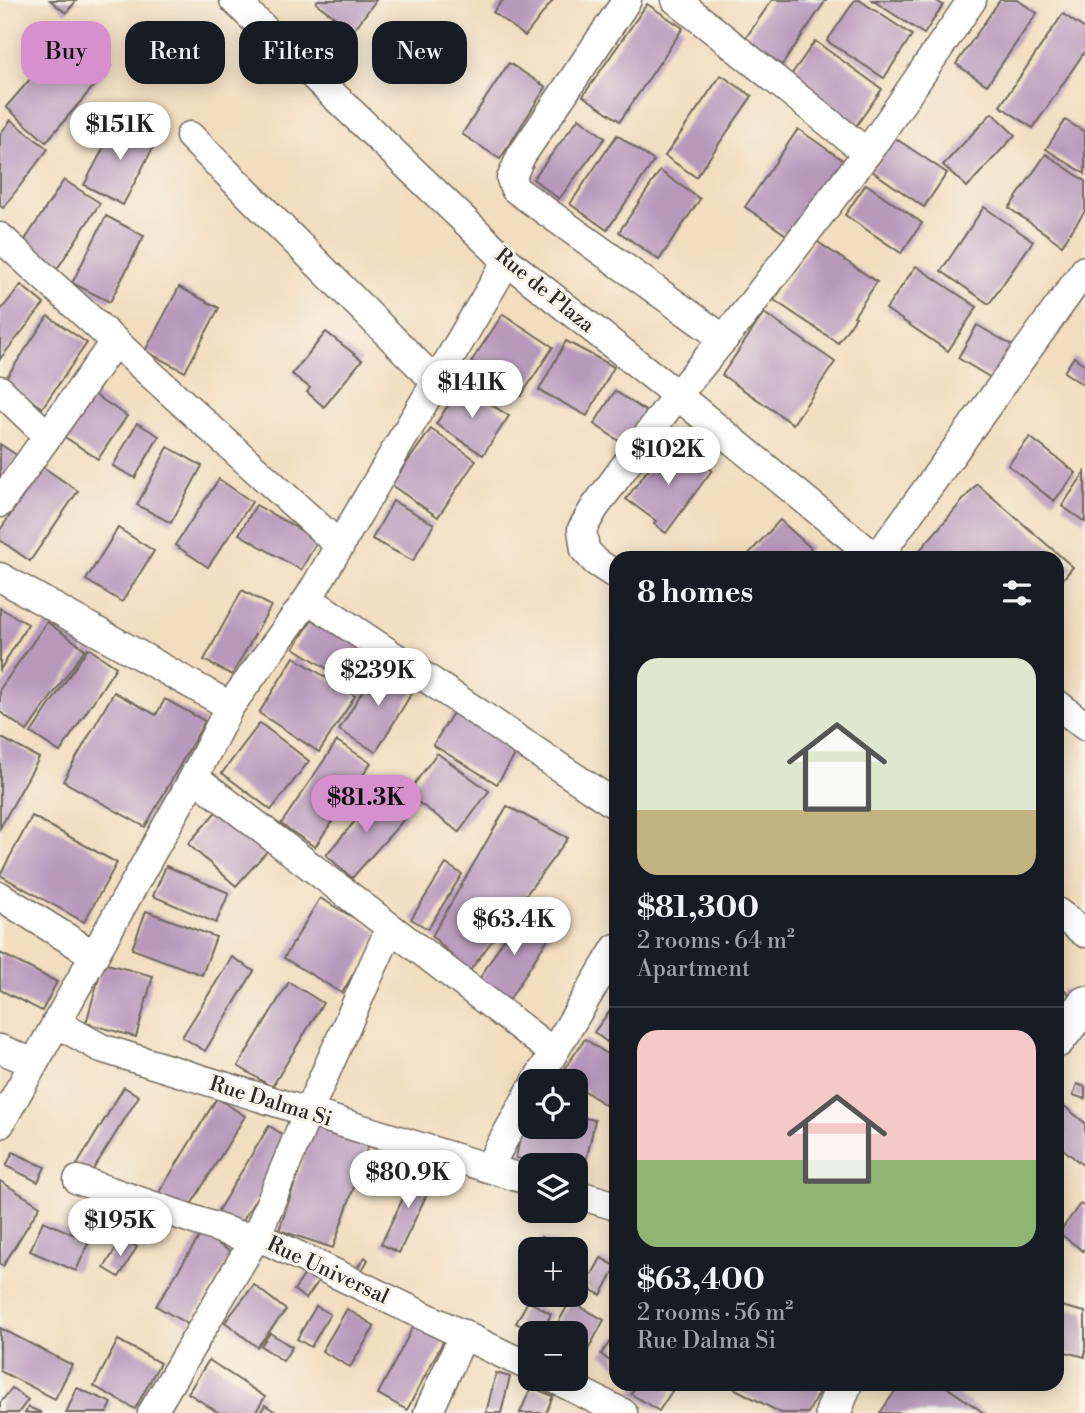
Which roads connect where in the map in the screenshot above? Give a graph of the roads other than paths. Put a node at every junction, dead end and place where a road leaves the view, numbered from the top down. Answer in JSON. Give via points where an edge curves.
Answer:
{"nodes":[{"id":1,"x":234,"y":0,"type":"edge"},
{"id":2,"x":627,"y":0,"type":"edge"},
{"id":3,"x":676,"y":0,"type":"edge"},
{"id":4,"x":972,"y":0,"type":"edge"},
{"id":5,"x":190,"y":136,"type":"dead end"},
{"id":6,"x":867,"y":153,"type":"junction"},
{"id":7,"x":0,"y":237,"type":"edge"},
{"id":8,"x":508,"y":261,"type":"junction"},
{"id":9,"x":1084,"y":273,"type":"edge"},
{"id":10,"x":724,"y":339,"type":"junction"},
{"id":11,"x":114,"y":341,"type":"junction"},
{"id":12,"x":436,"y":382,"type":"junction"},
{"id":13,"x":0,"y":390,"type":"edge"},
{"id":14,"x":677,"y":395,"type":"junction"},
{"id":15,"x":48,"y":436,"type":"junction"},
{"id":16,"x":0,"y":503,"type":"edge"},
{"id":17,"x":340,"y":546,"type":"junction"},
{"id":18,"x":867,"y":551,"type":"edge"},
{"id":19,"x":881,"y":551,"type":"edge"},
{"id":20,"x":609,"y":570,"type":"edge"},
{"id":21,"x":0,"y":577,"type":"edge"},
{"id":22,"x":308,"y":599,"type":"junction"},
{"id":23,"x":230,"y":706,"type":"junction"},
{"id":24,"x":1064,"y":710,"type":"edge"},
{"id":25,"x":1085,"y":726,"type":"edge"},
{"id":26,"x":194,"y":777,"type":"junction"},
{"id":27,"x":609,"y":800,"type":"edge"},
{"id":28,"x":0,"y":896,"type":"edge"},
{"id":29,"x":1064,"y":917,"type":"edge"},
{"id":30,"x":390,"y":928,"type":"junction"},
{"id":31,"x":1085,"y":933,"type":"edge"},
{"id":32,"x":94,"y":955,"type":"junction"},
{"id":33,"x":609,"y":960,"type":"edge"},
{"id":34,"x":1085,"y":1004,"type":"edge"},
{"id":35,"x":56,"y":1023,"type":"junction"},
{"id":36,"x":1064,"y":1031,"type":"edge"},
{"id":37,"x":0,"y":1049,"type":"edge"},
{"id":38,"x":553,"y":1052,"type":"junction"},
{"id":39,"x":34,"y":1063,"type":"junction"},
{"id":40,"x":543,"y":1069,"type":"edge"},
{"id":41,"x":309,"y":1112,"type":"junction"},
{"id":42,"x":518,"y":1114,"type":"edge"},
{"id":43,"x":0,"y":1124,"type":"edge"},
{"id":44,"x":488,"y":1168,"type":"junction"},
{"id":45,"x":518,"y":1177,"type":"edge"},
{"id":46,"x":78,"y":1180,"type":"dead end"},
{"id":47,"x":588,"y":1198,"type":"edge"},
{"id":48,"x":609,"y":1204,"type":"edge"},
{"id":49,"x":256,"y":1237,"type":"junction"},
{"id":50,"x":464,"y":1334,"type":"junction"},
{"id":51,"x":518,"y":1361,"type":"edge"},
{"id":52,"x":579,"y":1391,"type":"edge"},
{"id":53,"x":841,"y":1391,"type":"edge"},
{"id":54,"x":152,"y":1413,"type":"edge"},
{"id":55,"x":428,"y":1413,"type":"edge"},
{"id":56,"x":623,"y":1413,"type":"edge"},
{"id":57,"x":833,"y":1413,"type":"edge"}],
"edges":[{"from":1,"to":8,"type":"street","name":"Rue de Plaza"},
{"from":2,"to":10,"type":"street","via":[[521,156],[511,179],[515,189]]},
{"from":3,"to":6,"type":"street"},
{"from":4,"to":6,"type":"street"},
{"from":5,"to":12,"type":"street"},
{"from":6,"to":10,"type":"street"},
{"from":7,"to":11,"type":"street"},
{"from":8,"to":12,"type":"street"},
{"from":8,"to":14,"type":"street","name":"Rue de Plaza"},
{"from":9,"to":19,"type":"street"},
{"from":10,"to":14,"type":"street"},
{"from":11,"to":15,"type":"street"},
{"from":11,"to":17,"type":"street"},
{"from":12,"to":17,"type":"street"},
{"from":13,"to":15,"type":"street"},
{"from":14,"to":18,"type":"street","name":"Rue de Plaza"},
{"from":14,"to":20,"type":"street","via":[[582,529],[585,550]]},
{"from":15,"to":16,"type":"street"},
{"from":17,"to":22,"type":"street"},
{"from":21,"to":23,"type":"street"},
{"from":22,"to":23,"type":"street"},
{"from":22,"to":27,"type":"street"},
{"from":23,"to":26,"type":"street"},
{"from":24,"to":25,"type":"street"},
{"from":26,"to":30,"type":"street"},
{"from":26,"to":32,"type":"street"},
{"from":28,"to":32,"type":"street"},
{"from":29,"to":31,"type":"street"},
{"from":30,"to":38,"type":"street"},
{"from":30,"to":41,"type":"street"},
{"from":32,"to":35,"type":"street"},
{"from":33,"to":38,"type":"street"},
{"from":34,"to":36,"type":"main road"},
{"from":35,"to":39,"type":"street"},
{"from":35,"to":41,"type":"street","name":"Rue Dalma Si","via":[[101,1048]]},
{"from":37,"to":39,"type":"street"},
{"from":38,"to":40,"type":"street"},
{"from":39,"to":43,"type":"street"},
{"from":41,"to":44,"type":"street","name":"Rue Dalma Si"},
{"from":41,"to":49,"type":"street"},
{"from":42,"to":44,"type":"street"},
{"from":44,"to":45,"type":"street","name":"Rue Dalma Si"},
{"from":46,"to":49,"type":"street","name":"Rue Universal","via":[[238,1235]]},
{"from":47,"to":48,"type":"street"},
{"from":49,"to":50,"type":"street","name":"Rue Universal"},
{"from":49,"to":54,"type":"street"},
{"from":50,"to":51,"type":"street","name":"Rue Universal"},
{"from":50,"to":55,"type":"street"},
{"from":52,"to":56,"type":"street"},
{"from":53,"to":57,"type":"main road"}]}
